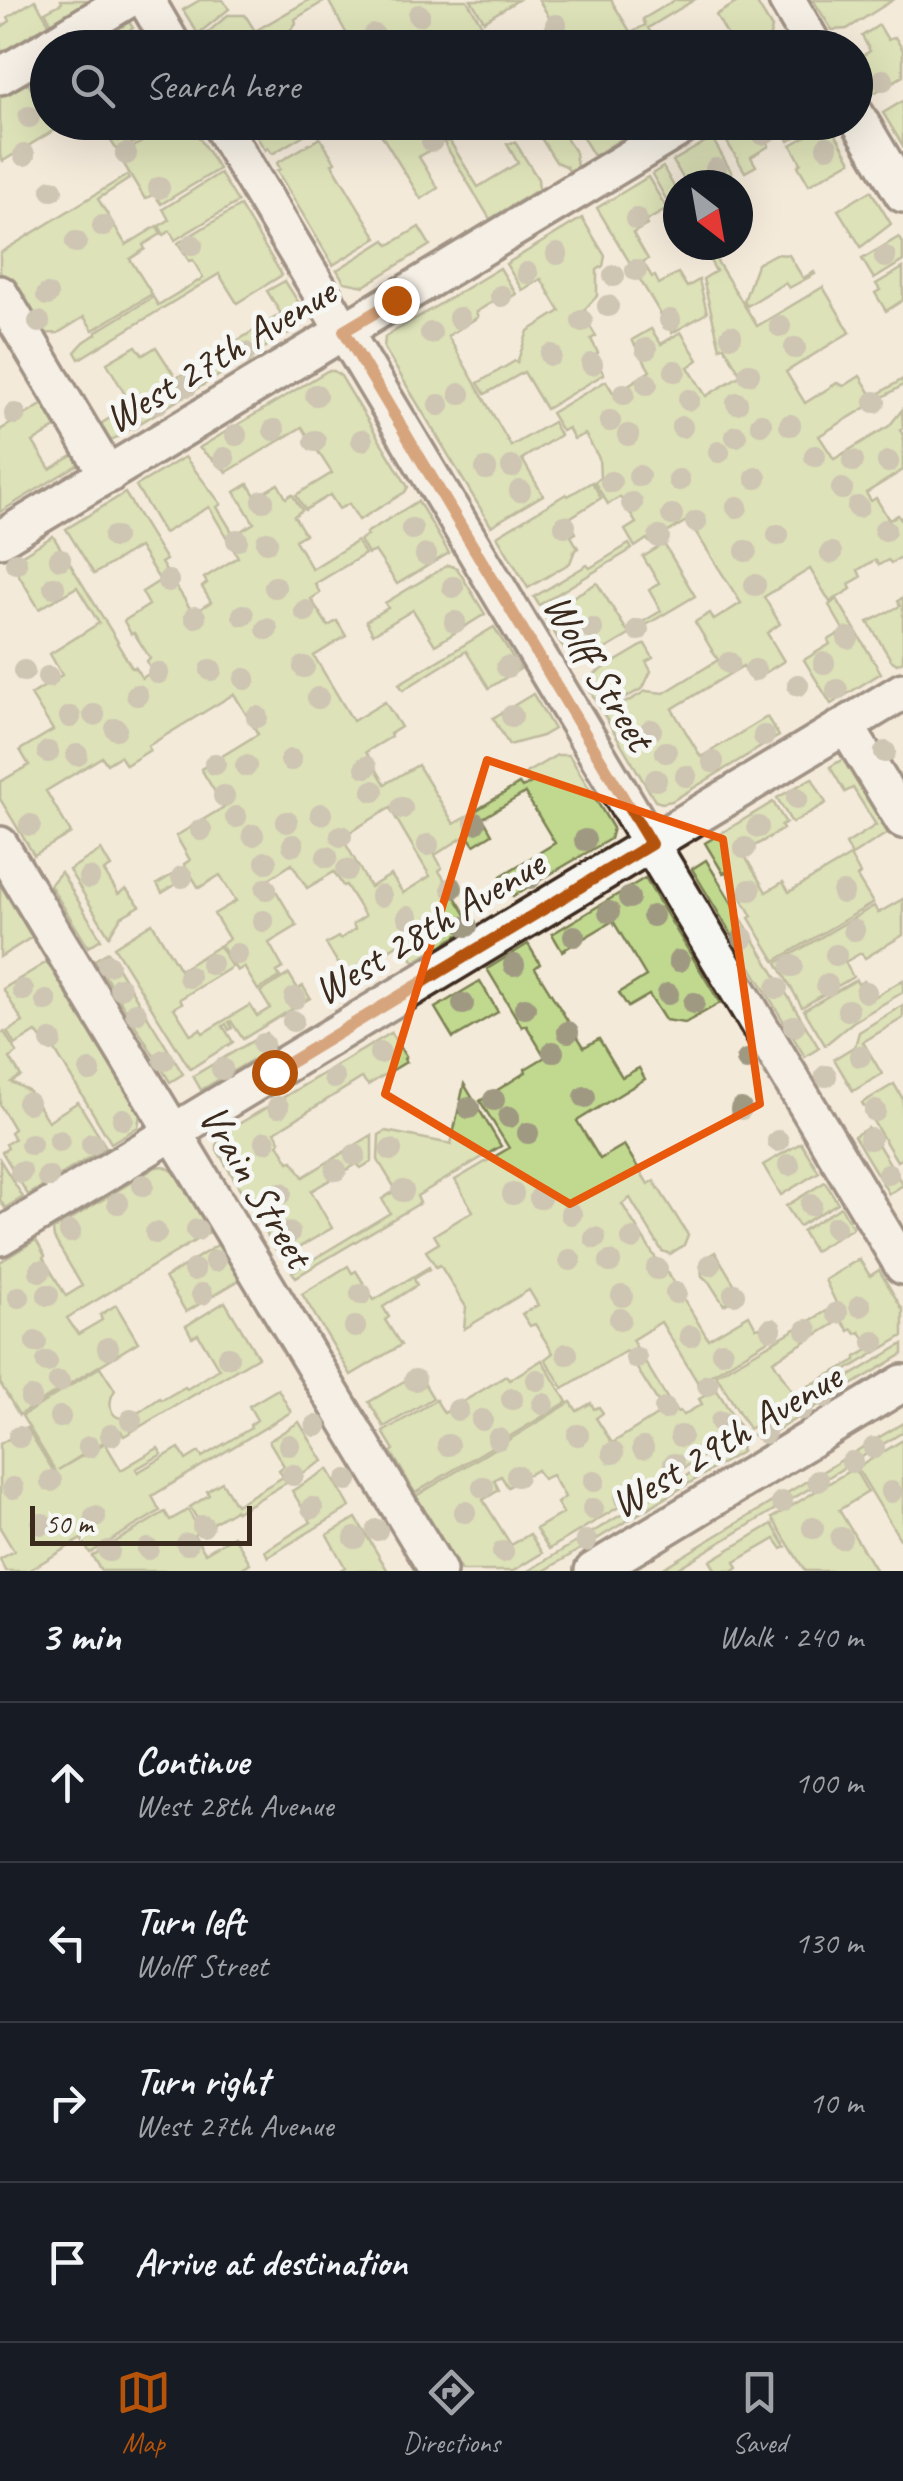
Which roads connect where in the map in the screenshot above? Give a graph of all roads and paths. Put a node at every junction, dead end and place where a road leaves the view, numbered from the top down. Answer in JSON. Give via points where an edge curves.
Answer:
{"nodes":[{"id":1,"x":127,"y":0,"type":"edge"},
{"id":2,"x":146,"y":0,"type":"edge"},
{"id":3,"x":787,"y":0,"type":"edge"},
{"id":4,"x":78,"y":30,"type":"edge"},
{"id":5,"x":164,"y":30,"type":"edge"},
{"id":6,"x":805,"y":30,"type":"edge"},
{"id":7,"x":30,"y":58,"type":"edge"},
{"id":8,"x":0,"y":76,"type":"edge"},
{"id":9,"x":230,"y":140,"type":"edge"},
{"id":10,"x":660,"y":140,"type":"edge"},
{"id":11,"x":871,"y":140,"type":"edge"},
{"id":12,"x":903,"y":194,"type":"edge"},
{"id":13,"x":0,"y":294,"type":"edge"},
{"id":14,"x":344,"y":331,"type":"junction"},
{"id":15,"x":108,"y":474,"type":"junction"},
{"id":16,"x":0,"y":540,"type":"edge"},
{"id":17,"x":903,"y":692,"type":"edge"},
{"id":18,"x":846,"y":726,"type":"junction"},
{"id":19,"x":903,"y":820,"type":"edge"},
{"id":20,"x":651,"y":844,"type":"junction"},
{"id":21,"x":0,"y":845,"type":"edge"},
{"id":22,"x":173,"y":1132,"type":"junction"},
{"id":23,"x":0,"y":1237,"type":"edge"},
{"id":24,"x":903,"y":1266,"type":"edge"},
{"id":25,"x":903,"y":1383,"type":"edge"},
{"id":26,"x":438,"y":1571,"type":"edge"},
{"id":27,"x":592,"y":1571,"type":"edge"}],
"edges":[{"from":1,"to":4,"type":"street"},
{"from":2,"to":5,"type":"street"},
{"from":3,"to":6,"type":"street"},
{"from":7,"to":8,"type":"street"},
{"from":9,"to":14,"type":"street","name":"Wolff Street"},
{"from":10,"to":14,"type":"street","name":"West 27th Avenue"},
{"from":11,"to":12,"type":"street"},
{"from":13,"to":15,"type":"street"},
{"from":14,"to":15,"type":"street","name":"West 27th Avenue"},
{"from":14,"to":20,"type":"street","name":"Wolff Street"},
{"from":15,"to":16,"type":"street","name":"West 27th Avenue"},
{"from":17,"to":18,"type":"street","name":"West 28th Avenue"},
{"from":18,"to":19,"type":"street"},
{"from":18,"to":20,"type":"street","name":"West 28th Avenue"},
{"from":20,"to":22,"type":"street","name":"West 28th Avenue"},
{"from":20,"to":24,"type":"street","name":"Wolff Street"},
{"from":21,"to":22,"type":"street","name":"Vrain Street"},
{"from":22,"to":23,"type":"street","name":"West 28th Avenue"},
{"from":22,"to":26,"type":"street","name":"Vrain Street"},
{"from":25,"to":27,"type":"street","name":"West 29th Avenue"}]}
